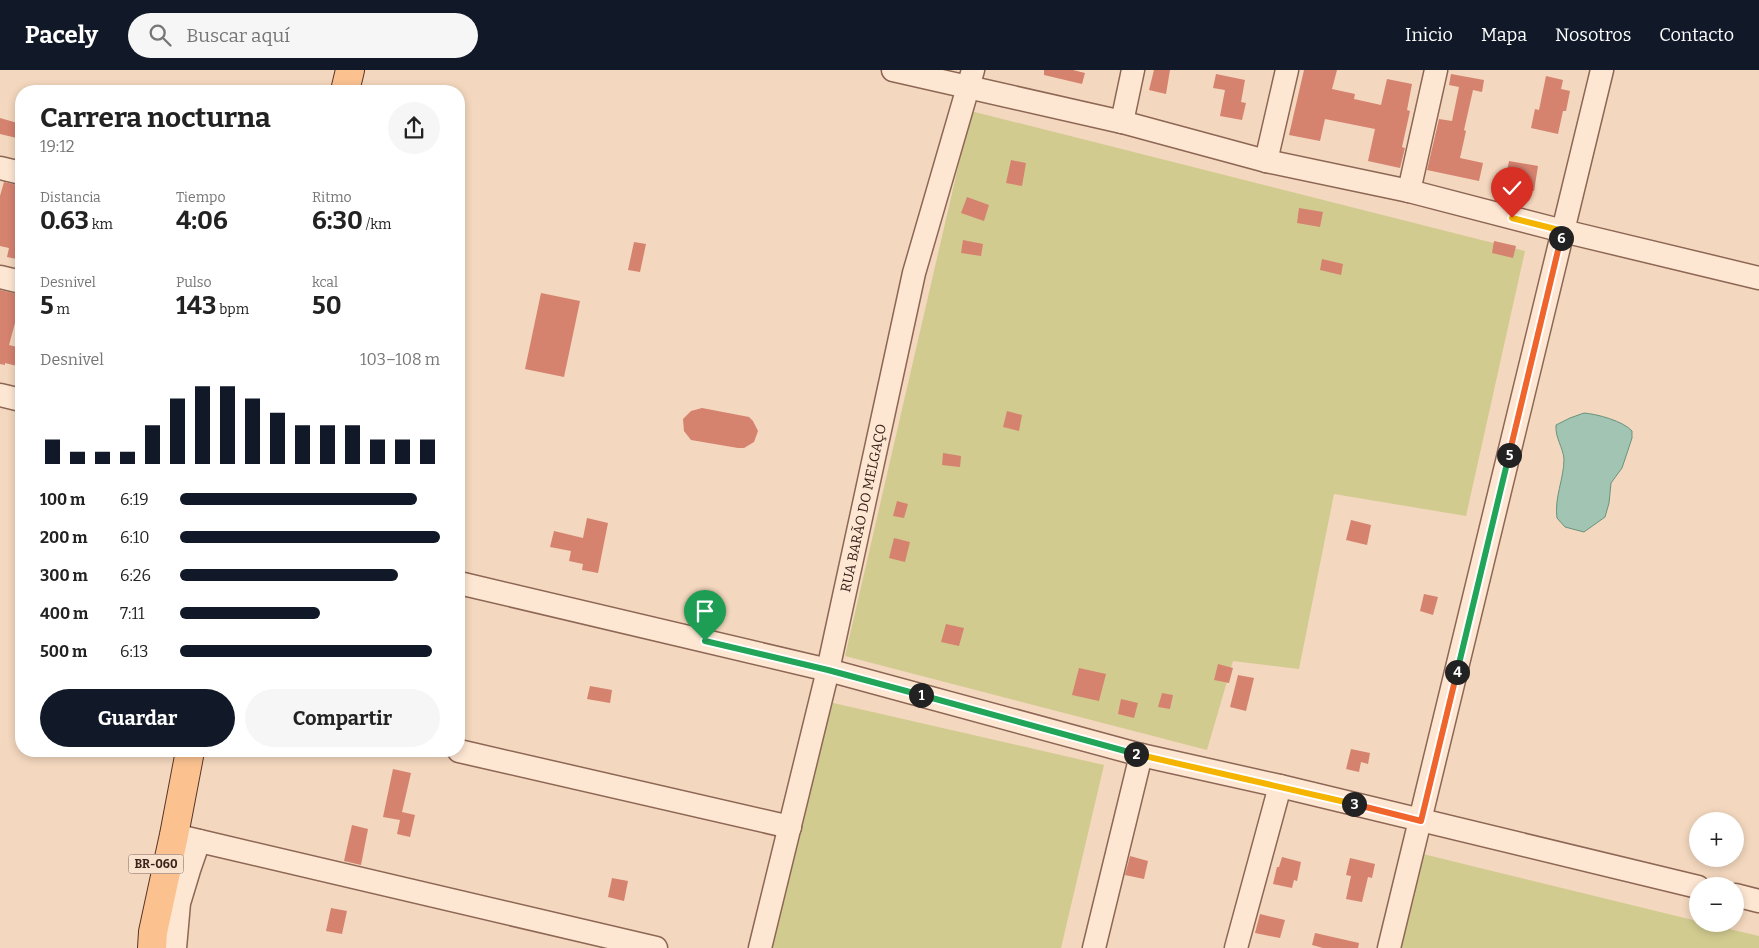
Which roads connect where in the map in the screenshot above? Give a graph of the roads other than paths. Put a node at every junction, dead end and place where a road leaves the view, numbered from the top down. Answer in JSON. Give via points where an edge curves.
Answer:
{"nodes":[{"id":1,"x":350,"y":70,"type":"edge"},
{"id":2,"x":892,"y":70,"type":"edge"},
{"id":3,"x":1133,"y":70,"type":"edge"},
{"id":4,"x":1287,"y":70,"type":"edge"},
{"id":5,"x":1436,"y":70,"type":"edge"},
{"id":6,"x":1602,"y":70,"type":"edge"},
{"id":7,"x":970,"y":79,"type":"edge"},
{"id":8,"x":346,"y":85,"type":"edge"},
{"id":9,"x":1122,"y":122,"type":"junction"},
{"id":10,"x":1266,"y":160,"type":"junction"},
{"id":11,"x":0,"y":168,"type":"edge"},
{"id":12,"x":15,"y":172,"type":"edge"},
{"id":13,"x":1410,"y":191,"type":"junction"},
{"id":14,"x":1563,"y":231,"type":"junction"},
{"id":15,"x":0,"y":277,"type":"edge"},
{"id":16,"x":1759,"y":278,"type":"edge"},
{"id":17,"x":15,"y":281,"type":"edge"},
{"id":18,"x":0,"y":395,"type":"edge"},
{"id":19,"x":15,"y":399,"type":"edge"},
{"id":20,"x":465,"y":584,"type":"edge"},
{"id":21,"x":828,"y":670,"type":"junction"},
{"id":22,"x":465,"y":752,"type":"edge"},
{"id":23,"x":1141,"y":755,"type":"junction"},
{"id":24,"x":189,"y":757,"type":"edge"},
{"id":25,"x":183,"y":781,"type":"junction"},
{"id":26,"x":1280,"y":786,"type":"junction"},
{"id":27,"x":1421,"y":821,"type":"junction"},
{"id":28,"x":790,"y":827,"type":"junction"},
{"id":29,"x":187,"y":838,"type":"junction"},
{"id":30,"x":1689,"y":885,"type":"edge"},
{"id":31,"x":1744,"y":898,"type":"edge"},
{"id":32,"x":1759,"y":901,"type":"edge"},
{"id":33,"x":132,"y":948,"type":"edge"},
{"id":34,"x":152,"y":948,"type":"edge"},
{"id":35,"x":175,"y":948,"type":"edge"},
{"id":36,"x":656,"y":948,"type":"edge"},
{"id":37,"x":760,"y":948,"type":"edge"},
{"id":38,"x":1094,"y":948,"type":"edge"},
{"id":39,"x":1236,"y":948,"type":"edge"},
{"id":40,"x":1389,"y":948,"type":"edge"}],
"edges":[{"from":1,"to":8,"type":"main road"},
{"from":2,"to":7,"type":"street"},
{"from":3,"to":9,"type":"street"},
{"from":4,"to":10,"type":"street"},
{"from":5,"to":13,"type":"street"},
{"from":6,"to":14,"type":"street"},
{"from":7,"to":9,"type":"street"},
{"from":7,"to":21,"type":"street","name":"RUA BARÃO DO MELGAÇO","via":[[914,272]]},
{"from":9,"to":10,"type":"street"},
{"from":10,"to":13,"type":"street"},
{"from":11,"to":12,"type":"street"},
{"from":13,"to":14,"type":"street"},
{"from":14,"to":16,"type":"street"},
{"from":14,"to":27,"type":"street"},
{"from":15,"to":17,"type":"street"},
{"from":18,"to":19,"type":"street"},
{"from":20,"to":21,"type":"street"},
{"from":21,"to":23,"type":"street"},
{"from":21,"to":28,"type":"street","name":"RUA BARÃO DO MELGAÇO"},
{"from":22,"to":28,"type":"street"},
{"from":23,"to":26,"type":"street"},
{"from":23,"to":38,"type":"street"},
{"from":24,"to":25,"type":"main road","number":"BR-060"},
{"from":25,"to":29,"type":"main road","number":"BR-060"},
{"from":25,"to":33,"type":"main road","number":"BR-060"},
{"from":26,"to":27,"type":"street"},
{"from":26,"to":39,"type":"street"},
{"from":27,"to":30,"type":"street"},
{"from":27,"to":40,"type":"street"},
{"from":28,"to":37,"type":"street","name":"RUA BARÃO DO MELGAÇO"},
{"from":29,"to":34,"type":"main road","number":"BR-060","via":[[153,932]]},
{"from":29,"to":35,"type":"street","via":[[188,870],[179,903]]},
{"from":29,"to":36,"type":"street"},
{"from":31,"to":32,"type":"street"}]}
